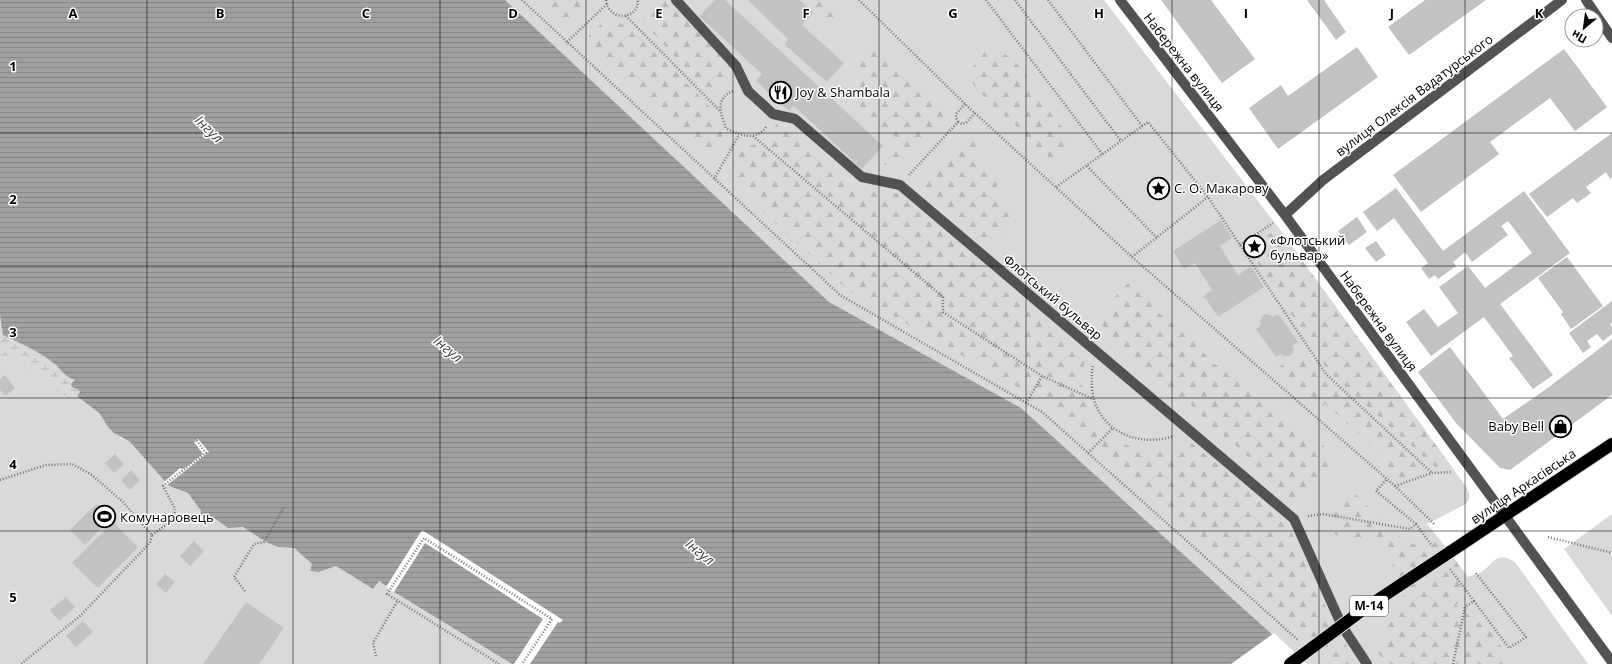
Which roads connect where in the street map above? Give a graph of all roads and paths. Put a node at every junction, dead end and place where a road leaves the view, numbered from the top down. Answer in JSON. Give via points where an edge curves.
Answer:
{"nodes":[{"id":1,"x":522,"y":0,"type":"edge"},
{"id":2,"x":638,"y":0,"type":"edge"},
{"id":3,"x":676,"y":0,"type":"edge"},
{"id":4,"x":859,"y":0,"type":"edge"},
{"id":5,"x":986,"y":0,"type":"edge"},
{"id":6,"x":1015,"y":0,"type":"edge"},
{"id":7,"x":1048,"y":0,"type":"edge"},
{"id":8,"x":1120,"y":0,"type":"edge"},
{"id":9,"x":1562,"y":0,"type":"edge"},
{"id":10,"x":1586,"y":0,"type":"edge"},
{"id":11,"x":606,"y":2,"type":"edge"},
{"id":12,"x":626,"y":16,"type":"junction"},
{"id":13,"x":1612,"y":38,"type":"edge"},
{"id":14,"x":567,"y":42,"type":"junction"},
{"id":15,"x":745,"y":85,"type":"junction"},
{"id":16,"x":965,"y":104,"type":"junction"},
{"id":17,"x":720,"y":111,"type":"junction"},
{"id":18,"x":975,"y":113,"type":"junction"},
{"id":19,"x":773,"y":114,"type":"junction"},
{"id":20,"x":958,"y":122,"type":"junction"},
{"id":21,"x":1142,"y":126,"type":"junction"},
{"id":22,"x":739,"y":135,"type":"junction"},
{"id":23,"x":753,"y":136,"type":"junction"},
{"id":24,"x":1120,"y":141,"type":"junction"},
{"id":25,"x":1103,"y":155,"type":"junction"},
{"id":26,"x":1087,"y":166,"type":"junction"},
{"id":27,"x":714,"y":178,"type":"junction"},
{"id":28,"x":900,"y":185,"type":"junction"},
{"id":29,"x":1056,"y":187,"type":"junction"},
{"id":30,"x":1208,"y":197,"type":"junction"},
{"id":31,"x":1285,"y":215,"type":"junction"},
{"id":32,"x":1157,"y":238,"type":"junction"},
{"id":33,"x":1240,"y":245,"type":"junction"},
{"id":34,"x":1132,"y":257,"type":"junction"},
{"id":35,"x":1098,"y":352,"type":"junction"},
{"id":36,"x":1042,"y":376,"type":"junction"},
{"id":37,"x":1093,"y":399,"type":"junction"},
{"id":38,"x":1026,"y":403,"type":"junction"},
{"id":39,"x":1113,"y":428,"type":"junction"},
{"id":40,"x":1190,"y":430,"type":"junction"},
{"id":41,"x":196,"y":440,"type":"dead end"},
{"id":42,"x":1612,"y":444,"type":"edge"},
{"id":43,"x":1088,"y":453,"type":"junction"},
{"id":44,"x":1451,"y":472,"type":"dead end"},
{"id":45,"x":1432,"y":474,"type":"junction"},
{"id":46,"x":1387,"y":479,"type":"junction"},
{"id":47,"x":0,"y":480,"type":"edge"},
{"id":48,"x":1395,"y":486,"type":"junction"},
{"id":49,"x":284,"y":507,"type":"dead end"},
{"id":50,"x":1323,"y":514,"type":"dead end"},
{"id":51,"x":1505,"y":514,"type":"junction"},
{"id":52,"x":1434,"y":524,"type":"dead end"},
{"id":53,"x":152,"y":535,"type":"junction"},
{"id":54,"x":1548,"y":537,"type":"dead end"},
{"id":55,"x":1612,"y":553,"type":"edge"},
{"id":56,"x":1475,"y":572,"type":"dead end"},
{"id":57,"x":245,"y":592,"type":"dead end"},
{"id":58,"x":398,"y":600,"type":"junction"},
{"id":59,"x":1303,"y":644,"type":"dead end"},
{"id":60,"x":376,"y":656,"type":"dead end"},
{"id":61,"x":1612,"y":662,"type":"edge"},
{"id":62,"x":21,"y":664,"type":"edge"},
{"id":63,"x":499,"y":664,"type":"edge"},
{"id":64,"x":522,"y":664,"type":"edge"},
{"id":65,"x":1290,"y":664,"type":"edge"},
{"id":66,"x":1367,"y":664,"type":"edge"},
{"id":67,"x":1453,"y":664,"type":"edge"}],
"edges":[{"from":1,"to":14,"type":"path"},
{"from":2,"to":12,"type":"path","via":[[636,9]]},
{"from":3,"to":15,"type":"street","via":[[736,66]]},
{"from":4,"to":16,"type":"path"},
{"from":5,"to":25,"type":"path"},
{"from":6,"to":24,"type":"path"},
{"from":7,"to":21,"type":"path"},
{"from":8,"to":31,"type":"street","name":"Набережна вулиця"},
{"from":9,"to":31,"type":"street","name":"вулиця Олексія Вадатурського","via":[[1323,180]]},
{"from":10,"to":13,"type":"street"},
{"from":11,"to":12,"type":"path","via":[[614,14]]},
{"from":11,"to":14,"type":"path"},
{"from":12,"to":17,"type":"path"},
{"from":14,"to":27,"type":"path"},
{"from":15,"to":17,"type":"path","via":[[729,93],[721,101]]},
{"from":15,"to":19,"type":"street","via":[[748,92]]},
{"from":16,"to":18,"type":"path"},
{"from":16,"to":20,"type":"path","via":[[956,114]]},
{"from":17,"to":22,"type":"path","via":[[726,128]]},
{"from":18,"to":20,"type":"path","via":[[966,123]]},
{"from":18,"to":29,"type":"path"},
{"from":19,"to":23,"type":"path","via":[[765,129]]},
{"from":19,"to":28,"type":"street","name":"Флотський бульвар","via":[[796,118],[862,177]]},
{"from":20,"to":28,"type":"path"},
{"from":21,"to":24,"type":"path"},
{"from":21,"to":30,"type":"path","via":[[1148,122]]},
{"from":22,"to":23,"type":"path"},
{"from":22,"to":27,"type":"path"},
{"from":23,"to":36,"type":"path","via":[[943,297],[943,312]]},
{"from":24,"to":25,"type":"path"},
{"from":25,"to":26,"type":"path"},
{"from":26,"to":29,"type":"path"},
{"from":26,"to":32,"type":"path"},
{"from":27,"to":38,"type":"path","via":[[840,295]]},
{"from":28,"to":35,"type":"street","name":"Флотський бульвар"},
{"from":29,"to":34,"type":"path"},
{"from":30,"to":32,"type":"path"},
{"from":30,"to":33,"type":"path"},
{"from":31,"to":33,"type":"path"},
{"from":31,"to":51,"type":"street","name":"Набережна вулиця"},
{"from":32,"to":34,"type":"path"},
{"from":33,"to":45,"type":"path","via":[[1326,374]]},
{"from":34,"to":46,"type":"path"},
{"from":35,"to":37,"type":"path","via":[[1091,374]]},
{"from":35,"to":40,"type":"street","name":"Флотський бульвар"},
{"from":36,"to":37,"type":"path"},
{"from":36,"to":38,"type":"path"},
{"from":37,"to":39,"type":"path","via":[[1099,413]]},
{"from":38,"to":43,"type":"path","via":[[1042,412]]},
{"from":39,"to":40,"type":"path","via":[[1146,441],[1164,439]]},
{"from":39,"to":43,"type":"path"},
{"from":40,"to":66,"type":"street","name":"Флотський бульвар","via":[[1294,519],[1342,626]]},
{"from":41,"to":53,"type":"path","via":[[206,453],[163,486],[175,509],[174,519]]},
{"from":42,"to":51,"type":"highway","name":"вулиця Аркасівська","number":"М-14"},
{"from":43,"to":59,"type":"path"},
{"from":44,"to":45,"type":"path"},
{"from":45,"to":48,"type":"path"},
{"from":46,"to":48,"type":"path"},
{"from":46,"to":50,"type":"path","via":[[1376,491],[1416,524],[1410,529]]},
{"from":47,"to":53,"type":"path","via":[[46,465],[72,464],[92,475],[123,502]]},
{"from":48,"to":52,"type":"path"},
{"from":49,"to":57,"type":"path","via":[[264,542],[254,544],[234,577]]},
{"from":51,"to":61,"type":"street","name":"Набережна вулиця"},
{"from":51,"to":65,"type":"highway","name":"вулиця Аркасівська","number":"М-14","bridge":true},
{"from":53,"to":62,"type":"path","via":[[145,548],[80,616]]},
{"from":54,"to":55,"type":"path"},
{"from":56,"to":67,"type":"path","via":[[1526,637],[1509,648],[1474,601],[1465,607]]},
{"from":58,"to":60,"type":"path","via":[[373,643]]},
{"from":58,"to":63,"type":"path"},
{"from":58,"to":64,"type":"path","via":[[387,594],[424,538],[552,619]]}]}
